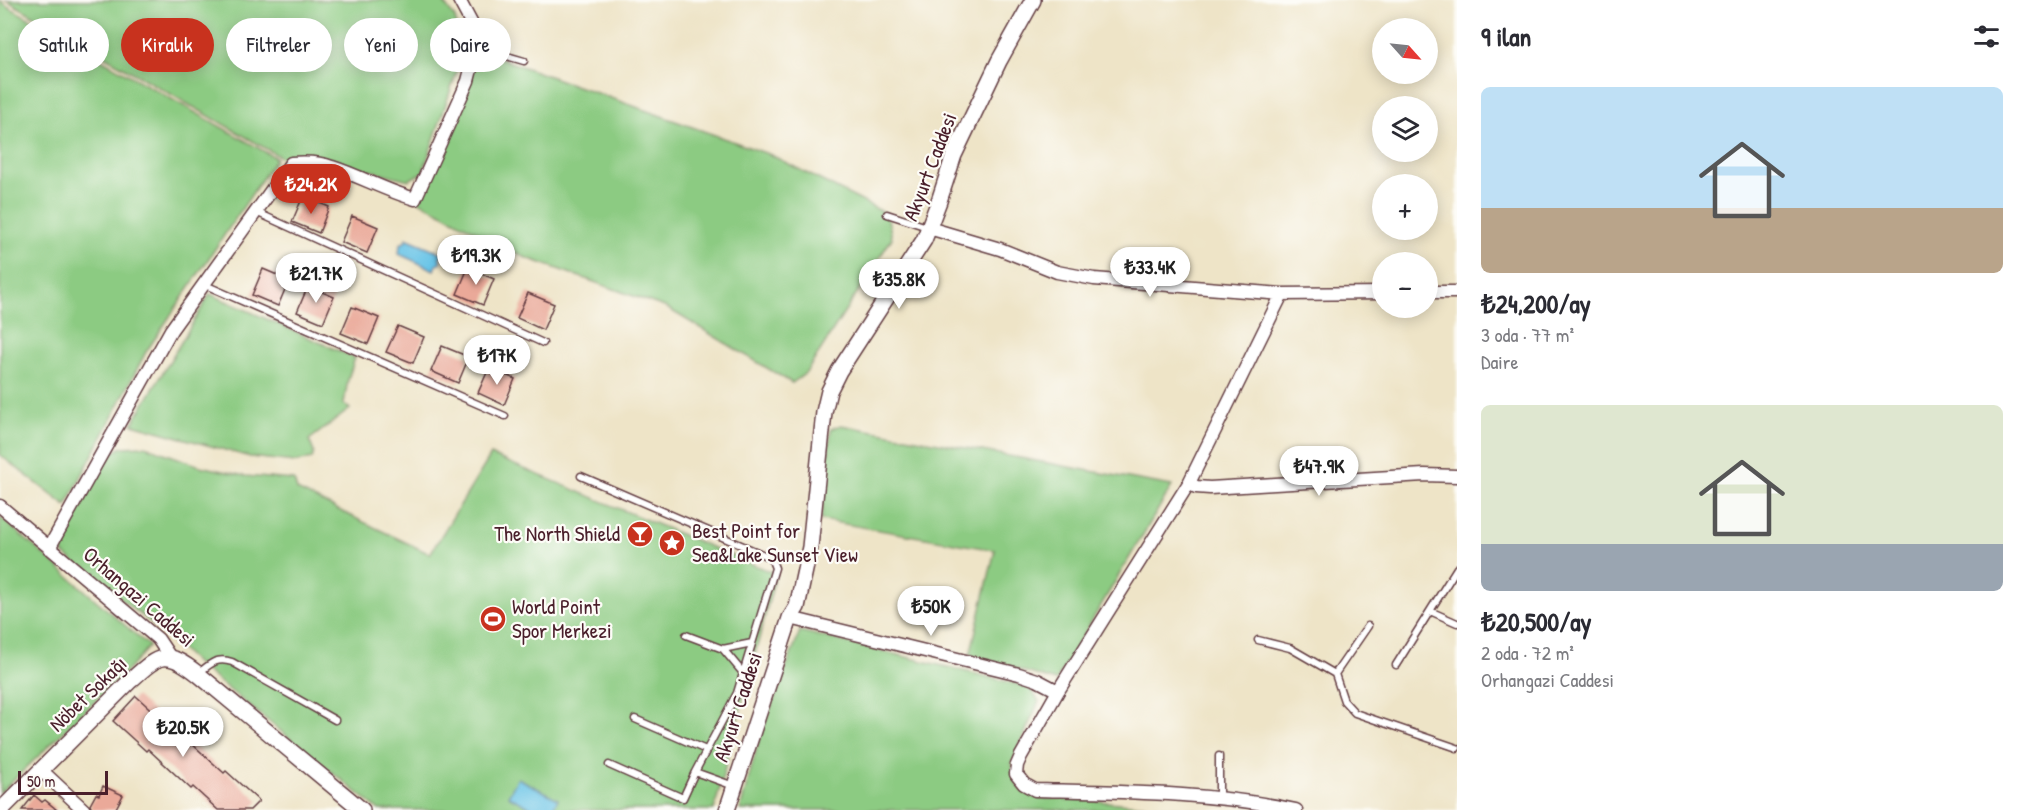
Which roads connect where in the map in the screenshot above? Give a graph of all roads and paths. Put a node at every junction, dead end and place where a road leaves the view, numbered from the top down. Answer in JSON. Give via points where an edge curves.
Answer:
{"nodes":[{"id":1,"x":459,"y":0,"type":"edge"},
{"id":2,"x":1022,"y":0,"type":"edge"},
{"id":3,"x":1033,"y":0,"type":"edge"},
{"id":4,"x":469,"y":18,"type":"edge"},
{"id":5,"x":511,"y":57,"type":"edge"},
{"id":6,"x":524,"y":61,"type":"dead end"},
{"id":7,"x":470,"y":72,"type":"edge"},
{"id":8,"x":255,"y":212,"type":"junction"},
{"id":9,"x":887,"y":214,"type":"dead end"},
{"id":10,"x":925,"y":226,"type":"junction"},
{"id":11,"x":202,"y":284,"type":"junction"},
{"id":12,"x":1438,"y":292,"type":"edge"},
{"id":13,"x":1457,"y":292,"type":"edge"},
{"id":14,"x":1372,"y":293,"type":"edge"},
{"id":15,"x":1282,"y":294,"type":"junction"},
{"id":16,"x":543,"y":343,"type":"dead end"},
{"id":17,"x":505,"y":416,"type":"dead end"},
{"id":18,"x":581,"y":476,"type":"dead end"},
{"id":19,"x":1457,"y":476,"type":"edge"},
{"id":20,"x":1189,"y":483,"type":"junction"},
{"id":21,"x":0,"y":506,"type":"edge"},
{"id":22,"x":49,"y":548,"type":"junction"},
{"id":23,"x":1457,"y":568,"type":"edge"},
{"id":24,"x":1430,"y":611,"type":"junction"},
{"id":25,"x":790,"y":618,"type":"junction"},
{"id":26,"x":1457,"y":623,"type":"edge"},
{"id":27,"x":1368,"y":626,"type":"dead end"},
{"id":28,"x":686,"y":635,"type":"dead end"},
{"id":29,"x":1258,"y":640,"type":"dead end"},
{"id":30,"x":752,"y":643,"type":"junction"},
{"id":31,"x":723,"y":649,"type":"junction"},
{"id":32,"x":170,"y":657,"type":"junction"},
{"id":33,"x":1396,"y":665,"type":"dead end"},
{"id":34,"x":743,"y":673,"type":"junction"},
{"id":35,"x":198,"y":674,"type":"junction"},
{"id":36,"x":1335,"y":674,"type":"junction"},
{"id":37,"x":1058,"y":691,"type":"junction"},
{"id":38,"x":635,"y":719,"type":"dead end"},
{"id":39,"x":334,"y":720,"type":"dead end"},
{"id":40,"x":1457,"y":747,"type":"edge"},
{"id":41,"x":706,"y":750,"type":"junction"},
{"id":42,"x":1219,"y":756,"type":"dead end"},
{"id":43,"x":609,"y":765,"type":"dead end"},
{"id":44,"x":41,"y":770,"type":"junction"},
{"id":45,"x":695,"y":772,"type":"junction"},
{"id":46,"x":734,"y":786,"type":"junction"},
{"id":47,"x":1220,"y":798,"type":"junction"},
{"id":48,"x":1,"y":810,"type":"edge"},
{"id":49,"x":84,"y":810,"type":"edge"},
{"id":50,"x":362,"y":810,"type":"edge"},
{"id":51,"x":727,"y":810,"type":"edge"},
{"id":52,"x":1296,"y":810,"type":"edge"}],
"edges":[{"from":1,"to":4,"type":"street"},
{"from":2,"to":10,"type":"street","name":"Akyurt Caddesi","via":[[947,148]]},
{"from":3,"to":10,"type":"street","name":"Akyurt Caddesi","via":[[967,126]]},
{"from":5,"to":6,"type":"lane"},
{"from":7,"to":8,"type":"street","via":[[415,200],[332,166],[291,163]]},
{"from":8,"to":11,"type":"street"},
{"from":8,"to":16,"type":"lane"},
{"from":9,"to":10,"type":"lane"},
{"from":10,"to":15,"type":"street","via":[[1057,272],[1094,279]]},
{"from":10,"to":25,"type":"street","name":"Akyurt Caddesi","via":[[917,252],[838,372],[825,401],[810,547],[797,607]]},
{"from":11,"to":17,"type":"lane"},
{"from":11,"to":22,"type":"street","via":[[171,330]]},
{"from":12,"to":13,"type":"street"},
{"from":14,"to":15,"type":"street"},
{"from":15,"to":20,"type":"street"},
{"from":18,"to":30,"type":"lane","via":[[771,558],[775,568]]},
{"from":19,"to":20,"type":"street","via":[[1210,488]]},
{"from":20,"to":37,"type":"street"},
{"from":21,"to":22,"type":"street","name":"Orhangazi Caddesi"},
{"from":22,"to":32,"type":"street","name":"Orhangazi Caddesi","via":[[158,639]]},
{"from":23,"to":24,"type":"lane"},
{"from":24,"to":26,"type":"lane"},
{"from":24,"to":33,"type":"lane"},
{"from":25,"to":37,"type":"street","via":[[1019,674]]},
{"from":25,"to":46,"type":"street","name":"Akyurt Caddesi"},
{"from":27,"to":36,"type":"lane"},
{"from":28,"to":31,"type":"lane"},
{"from":29,"to":36,"type":"lane","via":[[1290,648]]},
{"from":30,"to":31,"type":"lane"},
{"from":30,"to":34,"type":"lane"},
{"from":31,"to":34,"type":"lane"},
{"from":32,"to":35,"type":"street","name":"Orhangazi Caddesi"},
{"from":32,"to":44,"type":"street","name":"Nöbet Sokağı","via":[[161,658],[136,675]]},
{"from":34,"to":41,"type":"lane","via":[[737,693]]},
{"from":35,"to":39,"type":"lane","via":[[213,661],[223,659]]},
{"from":35,"to":50,"type":"street","name":"Orhangazi Caddesi"},
{"from":36,"to":40,"type":"lane","via":[[1344,701],[1355,713]]},
{"from":37,"to":47,"type":"street","via":[[1017,765],[1016,774],[1024,784],[1035,790]]},
{"from":38,"to":41,"type":"lane"},
{"from":41,"to":45,"type":"lane"},
{"from":42,"to":47,"type":"lane"},
{"from":43,"to":45,"type":"lane","via":[[683,798]]},
{"from":44,"to":48,"type":"street","name":"Nöbet Sokağı"},
{"from":44,"to":49,"type":"street"},
{"from":45,"to":46,"type":"lane"},
{"from":46,"to":51,"type":"street","name":"Akyurt Caddesi"},
{"from":47,"to":52,"type":"street"}]}
